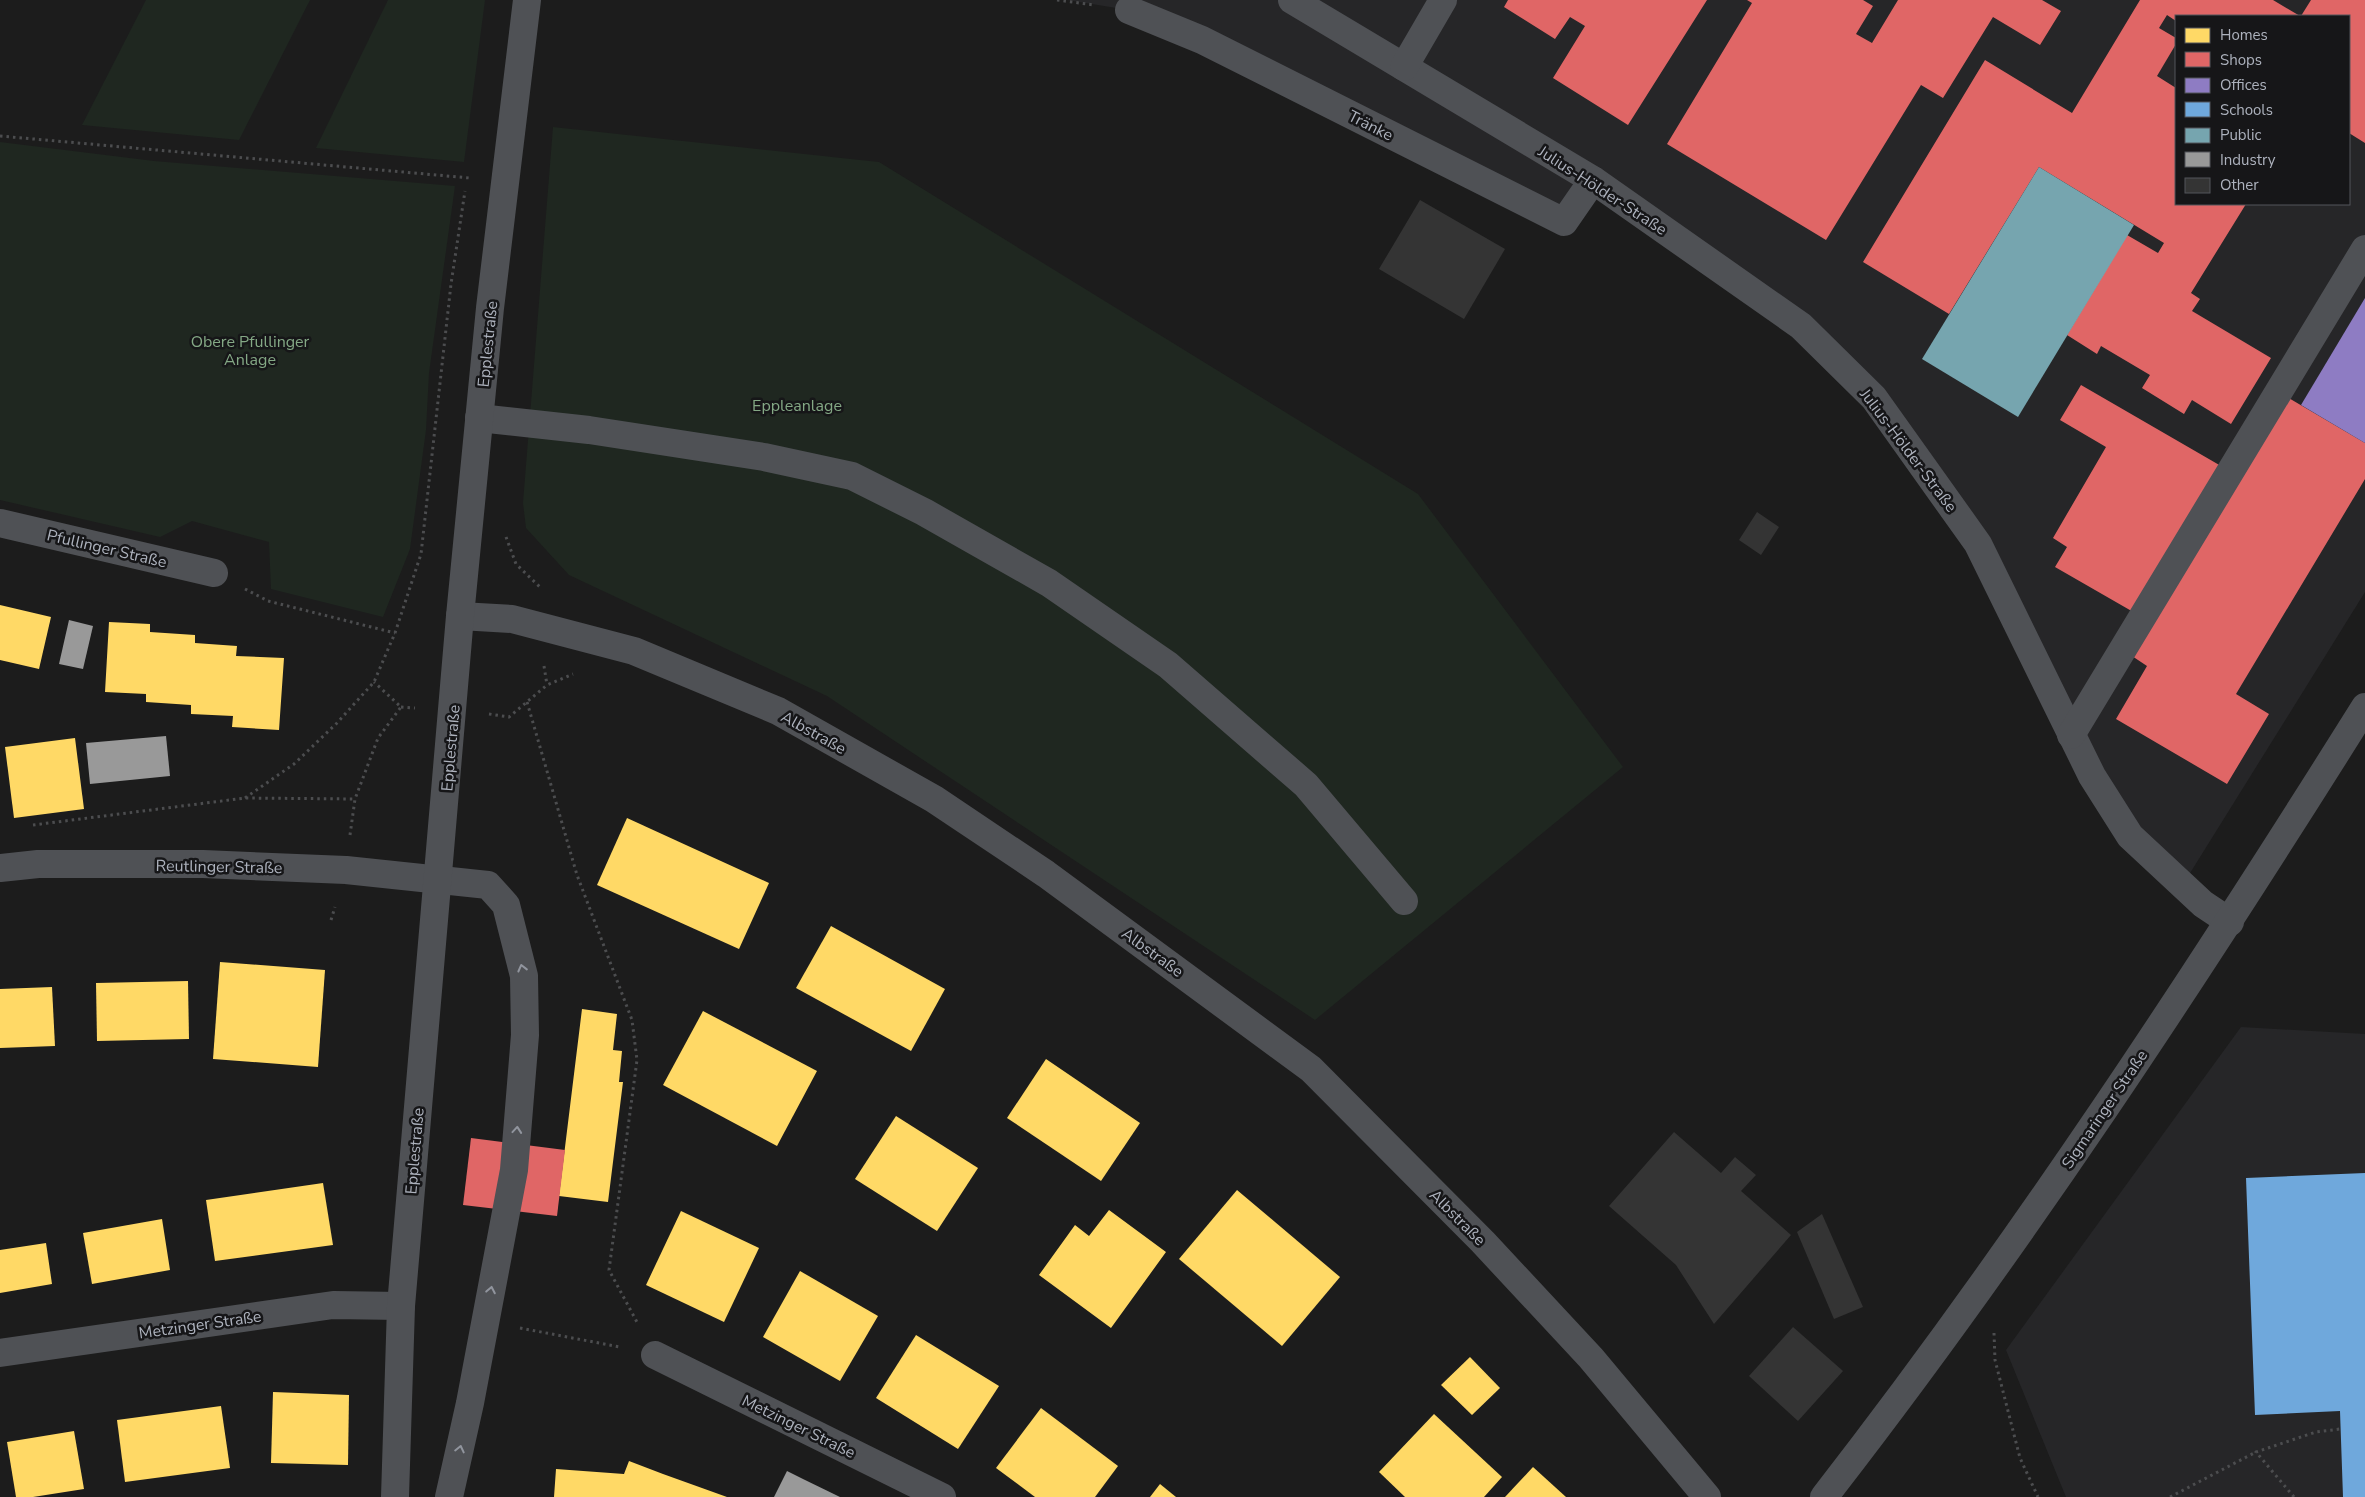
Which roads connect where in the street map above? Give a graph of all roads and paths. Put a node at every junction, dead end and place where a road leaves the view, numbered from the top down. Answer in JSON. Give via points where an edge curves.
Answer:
{"nodes":[{"id":1,"x":527,"y":0,"type":"edge"},
{"id":2,"x":1292,"y":0,"type":"edge"},
{"id":3,"x":1442,"y":0,"type":"edge"},
{"id":4,"x":1129,"y":10,"type":"dead end"},
{"id":5,"x":1404,"y":67,"type":"junction"},
{"id":6,"x":0,"y":136,"type":"edge"},
{"id":7,"x":466,"y":178,"type":"junction"},
{"id":8,"x":1593,"y":180,"type":"junction"},
{"id":9,"x":505,"y":182,"type":"junction"},
{"id":10,"x":2365,"y":249,"type":"edge"},
{"id":11,"x":479,"y":418,"type":"junction"},
{"id":12,"x":0,"y":523,"type":"edge"},
{"id":13,"x":214,"y":573,"type":"joint"},
{"id":14,"x":460,"y":616,"type":"junction"},
{"id":15,"x":395,"y":633,"type":"junction"},
{"id":16,"x":580,"y":672,"type":"dead end"},
{"id":17,"x":374,"y":682,"type":"junction"},
{"id":18,"x":527,"y":702,"type":"junction"},
{"id":19,"x":2365,"y":707,"type":"edge"},
{"id":20,"x":453,"y":711,"type":"junction"},
{"id":21,"x":2071,"y":735,"type":"junction"},
{"id":22,"x":245,"y":798,"type":"junction"},
{"id":23,"x":355,"y":799,"type":"junction"},
{"id":24,"x":29,"y":826,"type":"dead end"},
{"id":25,"x":0,"y":868,"type":"edge"},
{"id":26,"x":346,"y":870,"type":"junction"},
{"id":27,"x":438,"y":881,"type":"junction"},
{"id":28,"x":1404,"y":901,"type":"dead end"},
{"id":29,"x":331,"y":920,"type":"dead end"},
{"id":30,"x":2230,"y":922,"type":"junction"},
{"id":31,"x":401,"y":1306,"type":"junction"},
{"id":32,"x":516,"y":1337,"type":"dead end"},
{"id":33,"x":0,"y":1353,"type":"edge"},
{"id":34,"x":655,"y":1355,"type":"junction"},
{"id":35,"x":1995,"y":1360,"type":"dead end"},
{"id":36,"x":2340,"y":1429,"type":"dead end"},
{"id":37,"x":2256,"y":1452,"type":"junction"},
{"id":38,"x":395,"y":1497,"type":"edge"},
{"id":39,"x":449,"y":1497,"type":"edge"},
{"id":40,"x":942,"y":1497,"type":"edge"},
{"id":41,"x":1707,"y":1497,"type":"edge"},
{"id":42,"x":1824,"y":1497,"type":"edge"},
{"id":43,"x":2038,"y":1497,"type":"edge"},
{"id":44,"x":2170,"y":1497,"type":"edge"},
{"id":45,"x":2294,"y":1497,"type":"edge"}],
"edges":[{"from":1,"to":9,"type":"street","name":"Epplestraße"},
{"from":2,"to":5,"type":"street","name":"Julius-Hölder-Straße"},
{"from":3,"to":5,"type":"street"},
{"from":4,"to":8,"type":"street","name":"Tränke","via":[[1202,40],[1564,222]]},
{"from":5,"to":8,"type":"street","name":"Julius-Hölder-Straße"},
{"from":6,"to":7,"type":"path"},
{"from":7,"to":9,"type":"path"},
{"from":7,"to":15,"type":"path","via":[[421,554]]},
{"from":8,"to":21,"type":"street","name":"Julius-Hölder-Straße","via":[[1801,326],[1874,398],[1978,544]]},
{"from":9,"to":11,"type":"street","name":"Epplestraße"},
{"from":10,"to":21,"type":"street"},
{"from":11,"to":14,"type":"street","name":"Epplestraße"},
{"from":11,"to":28,"type":"street","via":[[589,430],[764,457],[852,476],[924,512],[1049,583],[1168,665],[1306,785]]},
{"from":12,"to":13,"type":"street","name":"Pfullinger Straße"},
{"from":13,"to":15,"type":"path","via":[[268,601]]},
{"from":14,"to":20,"type":"street","name":"Epplestraße"},
{"from":14,"to":41,"type":"street","name":"Albstraße","via":[[520,621],[634,651],[778,711],[934,799],[1046,874],[1311,1068],[1483,1242],[1591,1358]]},
{"from":15,"to":17,"type":"path"},
{"from":16,"to":18,"type":"path","via":[[546,685]]},
{"from":17,"to":22,"type":"path","via":[[294,764]]},
{"from":17,"to":23,"type":"path","via":[[401,707],[378,738]]},
{"from":18,"to":20,"type":"path","via":[[509,717]]},
{"from":18,"to":34,"type":"path","via":[[577,875],[632,1020],[637,1060],[609,1270]]},
{"from":19,"to":30,"type":"street","name":"Sigmaringer Straße"},
{"from":20,"to":27,"type":"street","name":"Epplestraße"},
{"from":21,"to":30,"type":"street","name":"Julius-Hölder-Straße","via":[[2092,776],[2130,836],[2203,904]]},
{"from":22,"to":23,"type":"path"},
{"from":22,"to":24,"type":"path"},
{"from":23,"to":26,"type":"path"},
{"from":25,"to":26,"type":"street","name":"Reutlinger Straße","via":[[38,864],[203,864]]},
{"from":26,"to":27,"type":"street","name":"Reutlinger Straße"},
{"from":26,"to":29,"type":"path"},
{"from":27,"to":31,"type":"street","name":"Epplestraße"},
{"from":39,"to":27,"type":"street","name":"Reutlinger Straße","one_way":true,"via":[[514,1170],[525,1035],[524,976],[506,905],[488,885]]},
{"from":30,"to":42,"type":"street","name":"Sigmaringer Straße","via":[[1990,1276]]},
{"from":31,"to":33,"type":"street","name":"Metzinger Straße","via":[[332,1305]]},
{"from":31,"to":38,"type":"street","name":"Epplestraße"},
{"from":32,"to":34,"type":"path","via":[[518,1328]]},
{"from":34,"to":40,"type":"street","name":"Metzinger Straße"},
{"from":35,"to":43,"type":"path","via":[[2020,1458]]},
{"from":36,"to":37,"type":"path","via":[[2316,1432]]},
{"from":37,"to":44,"type":"path"},
{"from":37,"to":45,"type":"path"}]}
